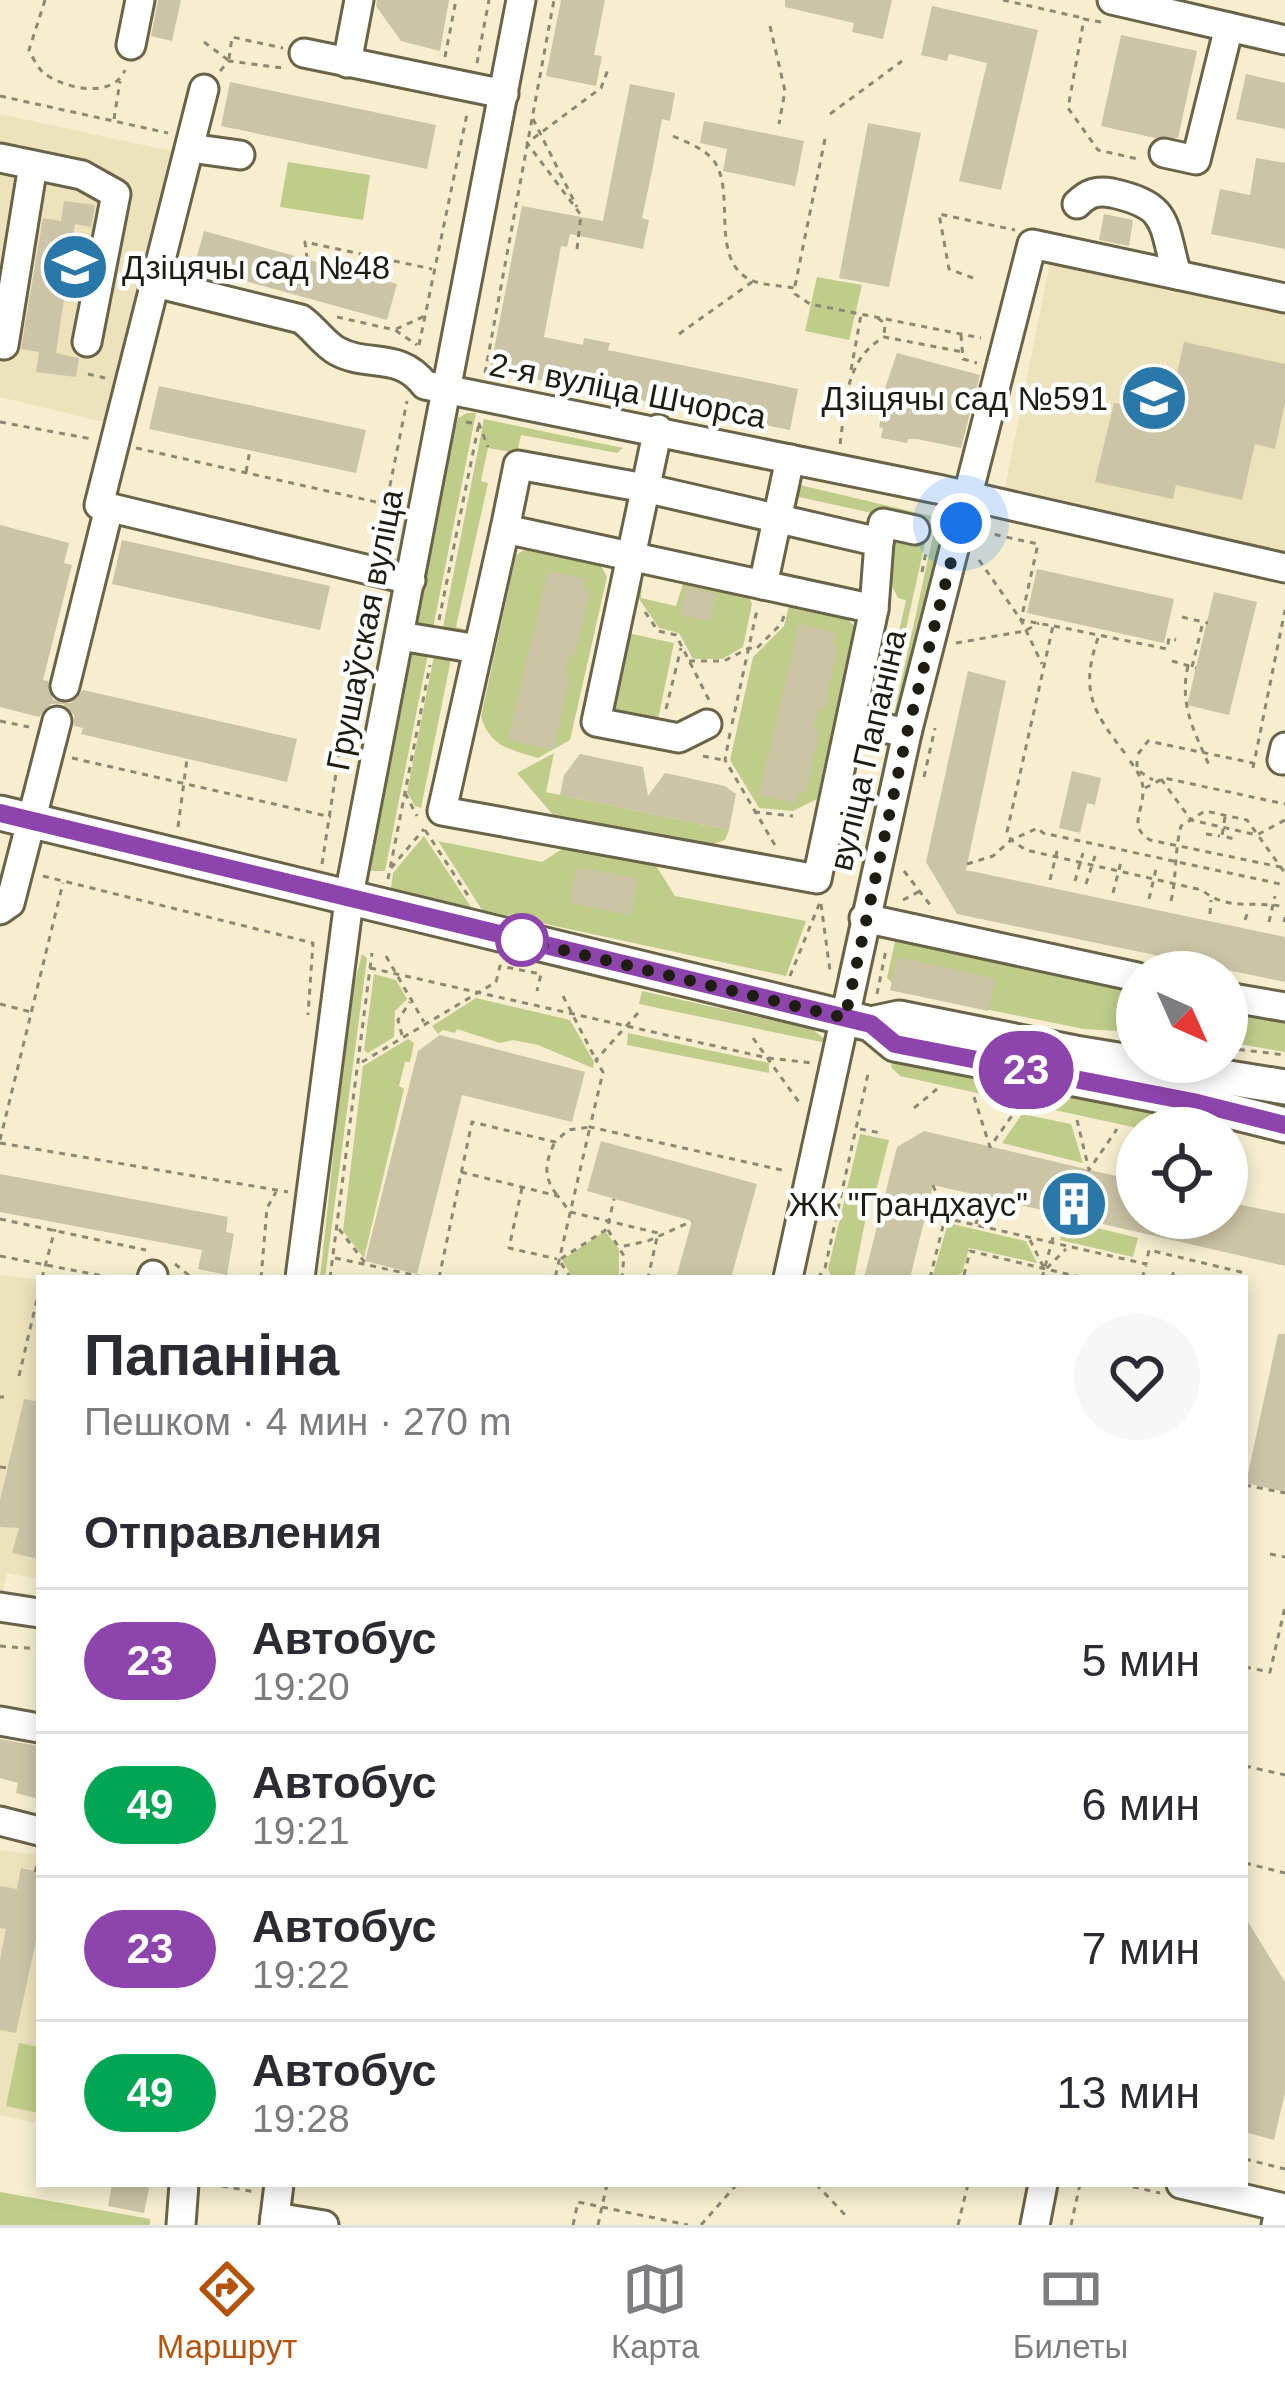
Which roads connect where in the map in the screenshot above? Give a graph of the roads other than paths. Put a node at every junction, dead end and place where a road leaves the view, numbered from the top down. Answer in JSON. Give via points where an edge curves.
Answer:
{"nodes":[{"id":1,"x":140,"y":0,"type":"edge"},
{"id":2,"x":359,"y":0,"type":"edge"},
{"id":3,"x":521,"y":0,"type":"edge"},
{"id":4,"x":1148,"y":4,"type":"edge"},
{"id":5,"x":1110,"y":12,"type":"edge"},
{"id":6,"x":1229,"y":27,"type":"junction"},
{"id":7,"x":1285,"y":40,"type":"edge"},
{"id":8,"x":131,"y":45,"type":"road end"},
{"id":9,"x":295,"y":61,"type":"road end"},
{"id":10,"x":347,"y":63,"type":"junction"},
{"id":11,"x":204,"y":89,"type":"road end"},
{"id":12,"x":504,"y":94,"type":"junction"},
{"id":13,"x":184,"y":142,"type":"junction"},
{"id":14,"x":240,"y":155,"type":"dead end"},
{"id":15,"x":1153,"y":156,"type":"road end"},
{"id":16,"x":0,"y":158,"type":"edge"},
{"id":17,"x":33,"y":165,"type":"junction"},
{"id":18,"x":1078,"y":205,"type":"dead end"},
{"id":19,"x":1177,"y":275,"type":"junction"},
{"id":20,"x":155,"y":283,"type":"junction"},
{"id":21,"x":1285,"y":298,"type":"edge"},
{"id":22,"x":87,"y":342,"type":"dead end"},
{"id":23,"x":4,"y":345,"type":"dead end"},
{"id":24,"x":448,"y":390,"type":"junction"},
{"id":25,"x":658,"y":429,"type":"junction"},
{"id":26,"x":790,"y":459,"type":"junction"},
{"id":27,"x":646,"y":488,"type":"junction"},
{"id":28,"x":978,"y":499,"type":"junction"},
{"id":29,"x":109,"y":508,"type":"junction"},
{"id":30,"x":777,"y":519,"type":"junction"},
{"id":31,"x":505,"y":529,"type":"junction"},
{"id":32,"x":922,"y":536,"type":"road end"},
{"id":33,"x":879,"y":542,"type":"junction"},
{"id":34,"x":631,"y":554,"type":"junction"},
{"id":35,"x":1285,"y":568,"type":"edge"},
{"id":36,"x":411,"y":580,"type":"junction"},
{"id":37,"x":763,"y":585,"type":"junction"},
{"id":38,"x":874,"y":609,"type":"junction"},
{"id":39,"x":400,"y":636,"type":"junction"},
{"id":40,"x":478,"y":649,"type":"junction"},
{"id":41,"x":65,"y":686,"type":"dead end"},
{"id":42,"x":57,"y":721,"type":"dead end"},
{"id":43,"x":850,"y":721,"type":"junction"},
{"id":44,"x":718,"y":731,"type":"road end"},
{"id":45,"x":907,"y":733,"type":"junction"},
{"id":46,"x":16,"y":817,"type":"edge"},
{"id":47,"x":350,"y":899,"type":"junction"},
{"id":48,"x":2,"y":917,"type":"edge"},
{"id":49,"x":878,"y":921,"type":"junction"},
{"id":50,"x":1116,"y":972,"type":"edge"},
{"id":51,"x":1248,"y":1001,"type":"edge"},
{"id":52,"x":1285,"y":1007,"type":"edge"},
{"id":53,"x":864,"y":1012,"type":"junction"},
{"id":54,"x":1285,"y":1087,"type":"edge"},
{"id":55,"x":1285,"y":1125,"type":"edge"},
{"id":56,"x":300,"y":1275,"type":"edge"},
{"id":57,"x":789,"y":1275,"type":"edge"},
{"id":58,"x":0,"y":1607,"type":"edge"},
{"id":59,"x":36,"y":1612,"type":"edge"},
{"id":60,"x":0,"y":1721,"type":"edge"},
{"id":61,"x":36,"y":1727,"type":"edge"},
{"id":62,"x":0,"y":1821,"type":"edge"},
{"id":63,"x":36,"y":1831,"type":"edge"},
{"id":64,"x":184,"y":2187,"type":"edge"},
{"id":65,"x":1042,"y":2187,"type":"edge"},
{"id":66,"x":1193,"y":2187,"type":"edge"},
{"id":67,"x":272,"y":2205,"type":"edge"},
{"id":68,"x":181,"y":2225,"type":"edge"},
{"id":69,"x":324,"y":2225,"type":"edge"},
{"id":70,"x":1035,"y":2225,"type":"edge"},
{"id":71,"x":1276,"y":2225,"type":"edge"}],
"edges":[{"from":1,"to":8,"type":"street"},
{"from":2,"to":10,"type":"street"},
{"from":3,"to":12,"type":"street","name":"Грушаўская вуліца"},
{"from":4,"to":5,"type":"street"},
{"from":4,"to":6,"type":"street"},
{"from":6,"to":7,"type":"street"},
{"from":6,"to":15,"type":"street","via":[[1196,160]]},
{"from":9,"to":10,"type":"street"},
{"from":10,"to":12,"type":"street"},
{"from":11,"to":13,"type":"street"},
{"from":12,"to":24,"type":"street","name":"Грушаўская вуліца"},
{"from":13,"to":14,"type":"street"},
{"from":13,"to":20,"type":"street"},
{"from":16,"to":17,"type":"street"},
{"from":17,"to":22,"type":"street","via":[[82,175],[116,194]]},
{"from":17,"to":23,"type":"street"},
{"from":18,"to":19,"type":"street","via":[[1102,191],[1145,200],[1161,217]]},
{"from":19,"to":21,"type":"street"},
{"from":19,"to":28,"type":"street","name":"вуліца Папаніна","via":[[1032,244]]},
{"from":20,"to":24,"type":"street","name":"2-я вуліца Шчорса","via":[[301,320],[337,351],[413,369],[425,385]]},
{"from":20,"to":29,"type":"street","via":[[99,506]]},
{"from":24,"to":25,"type":"street","name":"2-я вуліца Шчорса","via":[[482,411]]},
{"from":24,"to":36,"type":"street","name":"Грушаўская вуліца"},
{"from":25,"to":26,"type":"street","name":"2-я вуліца Шчорса"},
{"from":25,"to":27,"type":"street"},
{"from":26,"to":28,"type":"street","name":"2-я вуліца Шчорса"},
{"from":26,"to":30,"type":"street"},
{"from":27,"to":30,"type":"street"},
{"from":27,"to":31,"type":"street","via":[[518,464]]},
{"from":27,"to":34,"type":"street"},
{"from":28,"to":35,"type":"street","name":"2-я вуліца Шчорса"},
{"from":28,"to":45,"type":"street","name":"вуліца Папаніна","via":[[952,549]]},
{"from":29,"to":36,"type":"street"},
{"from":29,"to":41,"type":"street"},
{"from":30,"to":33,"type":"street"},
{"from":30,"to":37,"type":"street"},
{"from":31,"to":34,"type":"street"},
{"from":31,"to":40,"type":"street"},
{"from":32,"to":33,"type":"street","via":[[883,523]]},
{"from":33,"to":38,"type":"street"},
{"from":34,"to":37,"type":"street"},
{"from":34,"to":44,"type":"street","via":[[596,722],[680,738]]},
{"from":36,"to":39,"type":"street","name":"Грушаўская вуліца"},
{"from":37,"to":38,"type":"street"},
{"from":38,"to":43,"type":"street"},
{"from":39,"to":40,"type":"street"},
{"from":39,"to":47,"type":"street","name":"Грушаўская вуліца"},
{"from":40,"to":43,"type":"street","via":[[442,811],[817,879]]},
{"from":42,"to":46,"type":"street"},
{"from":43,"to":45,"type":"street"},
{"from":45,"to":49,"type":"street","name":"вуліца Папаніна"},
{"from":46,"to":47,"type":"main road"},
{"from":46,"to":48,"type":"street","via":[[19,871]]},
{"from":47,"to":53,"type":"main road"},
{"from":47,"to":56,"type":"street","name":"Грушаўская вуліца"},
{"from":49,"to":50,"type":"street"},
{"from":49,"to":53,"type":"street","name":"вуліца Папаніна"},
{"from":51,"to":52,"type":"street"},
{"from":53,"to":54,"type":"main road"},
{"from":53,"to":55,"type":"main road","via":[[895,1044]]},
{"from":53,"to":57,"type":"street","name":"вуліца Папаніна"},
{"from":58,"to":59,"type":"street"},
{"from":60,"to":61,"type":"street"},
{"from":62,"to":63,"type":"street"},
{"from":64,"to":68,"type":"street"},
{"from":65,"to":70,"type":"street"},
{"from":66,"to":71,"type":"street","via":[[1280,2207]]},
{"from":67,"to":69,"type":"street"}]}
